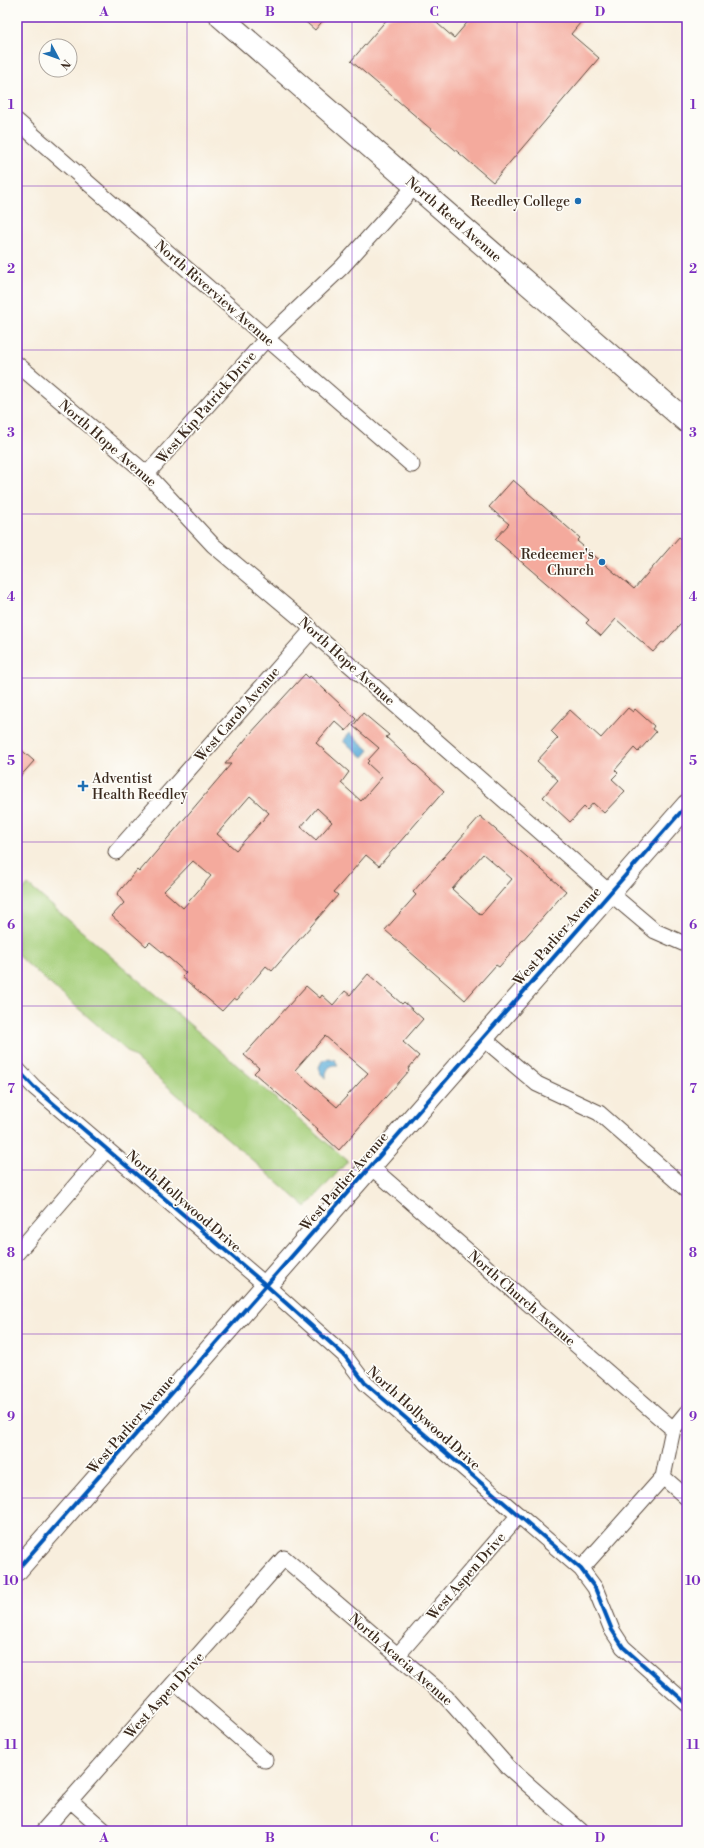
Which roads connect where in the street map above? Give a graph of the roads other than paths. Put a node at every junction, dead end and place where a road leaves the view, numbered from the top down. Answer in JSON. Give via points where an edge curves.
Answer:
{"nodes":[{"id":1,"x":221,"y":17,"type":"edge"},
{"id":2,"x":17,"y":121,"type":"edge"},
{"id":3,"x":415,"y":186,"type":"junction"},
{"id":4,"x":267,"y":338,"type":"junction"},
{"id":5,"x":17,"y":364,"type":"edge"},
{"id":6,"x":687,"y":422,"type":"edge"},
{"id":7,"x":412,"y":465,"type":"dead end"},
{"id":8,"x":147,"y":474,"type":"junction"},
{"id":9,"x":311,"y":631,"type":"junction"},
{"id":10,"x":687,"y":805,"type":"edge"},
{"id":11,"x":116,"y":852,"type":"dead end"},
{"id":12,"x":610,"y":892,"type":"junction"},
{"id":13,"x":687,"y":945,"type":"edge"},
{"id":14,"x":483,"y":1038,"type":"junction"},
{"id":15,"x":17,"y":1069,"type":"edge"},
{"id":16,"x":107,"y":1149,"type":"junction"},
{"id":17,"x":371,"y":1167,"type":"junction"},
{"id":18,"x":687,"y":1190,"type":"edge"},
{"id":19,"x":17,"y":1253,"type":"edge"},
{"id":20,"x":267,"y":1286,"type":"junction"},
{"id":21,"x":687,"y":1412,"type":"edge"},
{"id":22,"x":673,"y":1428,"type":"junction"},
{"id":23,"x":663,"y":1477,"type":"junction"},
{"id":24,"x":687,"y":1498,"type":"edge"},
{"id":25,"x":519,"y":1515,"type":"junction"},
{"id":26,"x":284,"y":1558,"type":"joint"},
{"id":27,"x":17,"y":1570,"type":"edge"},
{"id":28,"x":581,"y":1570,"type":"junction"},
{"id":29,"x":397,"y":1656,"type":"junction"},
{"id":30,"x":175,"y":1682,"type":"junction"},
{"id":31,"x":687,"y":1704,"type":"edge"},
{"id":32,"x":265,"y":1760,"type":"dead end"},
{"id":33,"x":70,"y":1800,"type":"junction"},
{"id":34,"x":43,"y":1831,"type":"edge"},
{"id":35,"x":105,"y":1831,"type":"edge"},
{"id":36,"x":582,"y":1831,"type":"edge"}],
"edges":[{"from":1,"to":3,"type":"main road","name":"North Reed Avenue"},
{"from":2,"to":4,"type":"street","name":"North Riverview Avenue"},
{"from":3,"to":4,"type":"street","name":"West Kip Patrick Drive","via":[[342,267]]},
{"from":3,"to":6,"type":"main road","name":"North Reed Avenue"},
{"from":4,"to":7,"type":"street","name":"North Riverview Avenue"},
{"from":4,"to":8,"type":"street","name":"West Kip Patrick Drive"},
{"from":5,"to":8,"type":"street","name":"North Hope Avenue"},
{"from":8,"to":9,"type":"street","name":"North Hope Avenue","via":[[213,545],[307,624]]},
{"from":9,"to":11,"type":"street","name":"West Carob Avenue"},
{"from":9,"to":12,"type":"street","name":"North Hope Avenue"},
{"from":10,"to":12,"type":"street","name":"West Parlier Avenue"},
{"from":12,"to":13,"type":"street","name":"North Hope Avenue","via":[[655,931]]},
{"from":12,"to":14,"type":"street","name":"West Parlier Avenue"},
{"from":14,"to":17,"type":"street","name":"West Parlier Avenue"},
{"from":14,"to":18,"type":"street","via":[[537,1084],[599,1112]]},
{"from":15,"to":16,"type":"street","name":"North Hollywood Drive","via":[[34,1087]]},
{"from":16,"to":19,"type":"street"},
{"from":16,"to":20,"type":"street","name":"North Hollywood Drive"},
{"from":17,"to":20,"type":"street","name":"West Parlier Avenue"},
{"from":17,"to":22,"type":"street","name":"North Church Avenue"},
{"from":20,"to":25,"type":"street","name":"North Hollywood Drive","via":[[344,1355],[365,1383]]},
{"from":20,"to":27,"type":"street","name":"West Parlier Avenue"},
{"from":21,"to":22,"type":"street"},
{"from":22,"to":23,"type":"street"},
{"from":23,"to":24,"type":"street"},
{"from":23,"to":28,"type":"street"},
{"from":25,"to":28,"type":"street","name":"North Hollywood Drive"},
{"from":25,"to":29,"type":"street","name":"West Aspen Drive"},
{"from":26,"to":29,"type":"street","name":"North Acacia Avenue"},
{"from":26,"to":30,"type":"street","name":"West Aspen Drive"},
{"from":28,"to":31,"type":"street","name":"North Hollywood Drive","via":[[595,1588],[612,1630],[623,1647]]},
{"from":29,"to":36,"type":"street","name":"North Acacia Avenue","via":[[446,1697],[508,1767]]},
{"from":30,"to":32,"type":"street"},
{"from":30,"to":33,"type":"street","name":"West Aspen Drive"},
{"from":33,"to":34,"type":"street","name":"West Aspen Drive"},
{"from":33,"to":35,"type":"street"}]}
